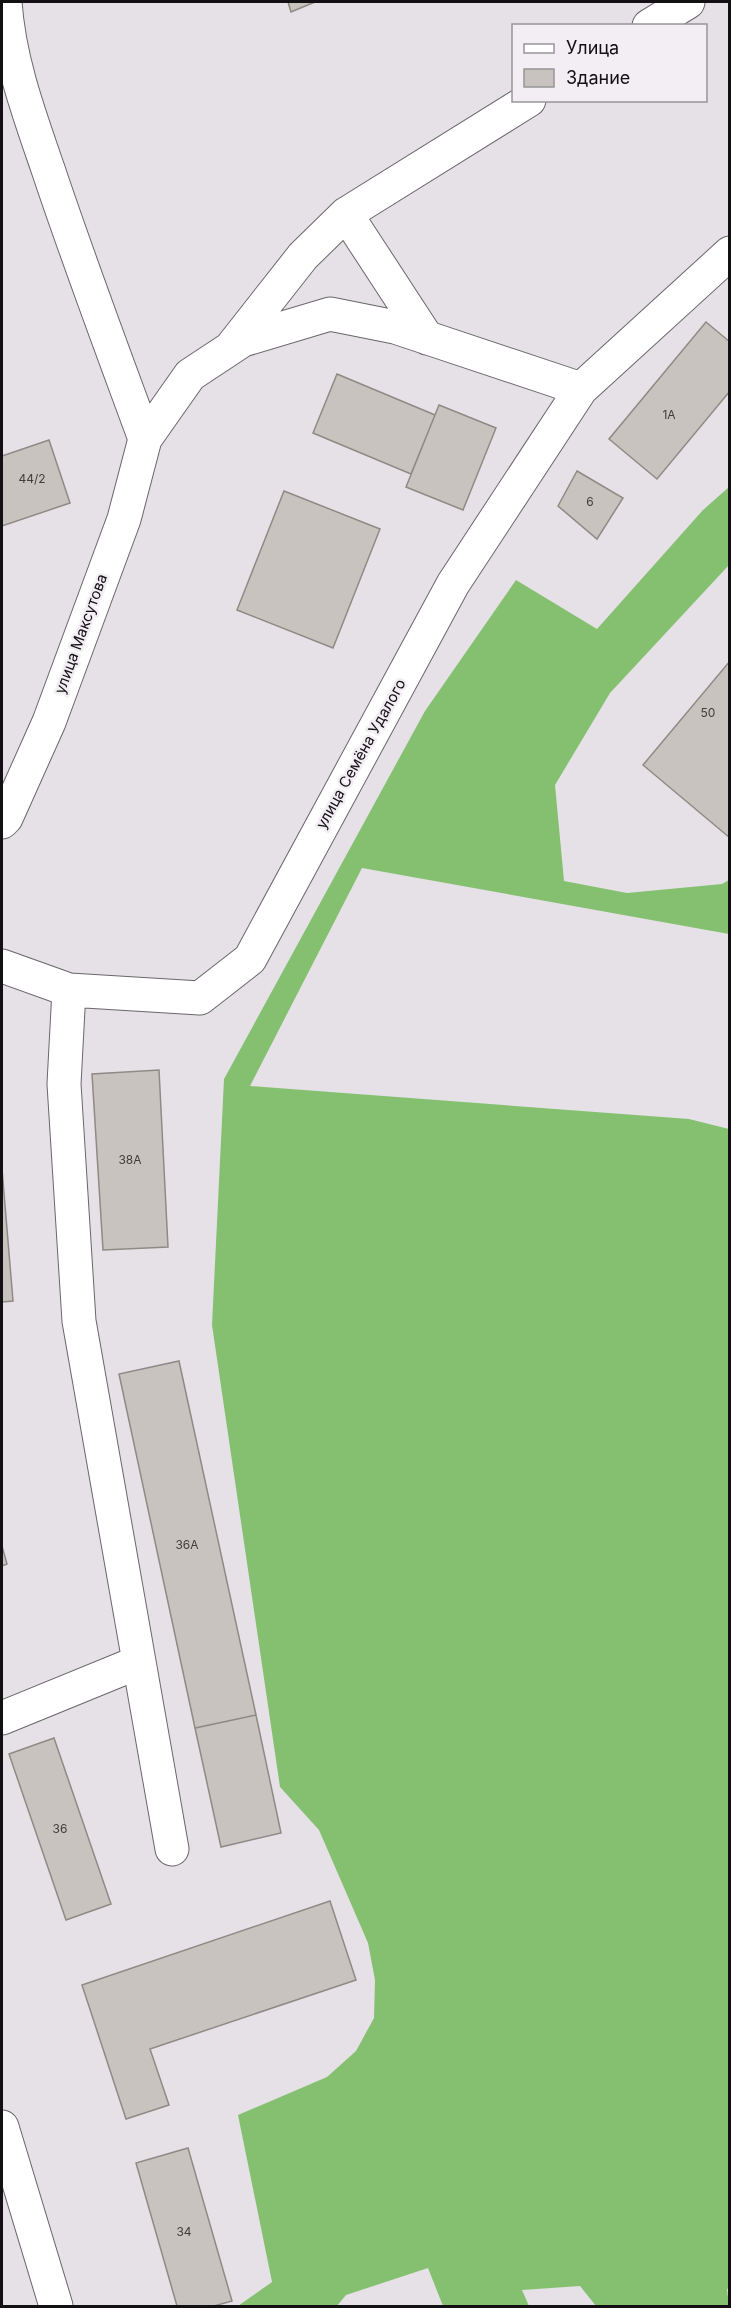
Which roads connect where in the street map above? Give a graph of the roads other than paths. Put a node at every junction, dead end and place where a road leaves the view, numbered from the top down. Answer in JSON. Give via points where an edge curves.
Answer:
{"nodes":[{"id":1,"x":688,"y":2,"type":"edge"},
{"id":2,"x":4,"y":19,"type":"edge"},
{"id":3,"x":652,"y":24,"type":"edge"},
{"id":4,"x":526,"y":102,"type":"edge"},
{"id":5,"x":346,"y":214,"type":"junction"},
{"id":6,"x":729,"y":253,"type":"edge"},
{"id":7,"x":427,"y":338,"type":"junction"},
{"id":8,"x":232,"y":347,"type":"junction"},
{"id":9,"x":581,"y":388,"type":"junction"},
{"id":10,"x":145,"y":439,"type":"junction"},
{"id":11,"x":2,"y":822,"type":"edge"},
{"id":12,"x":2,"y":966,"type":"edge"},
{"id":13,"x":69,"y":990,"type":"junction"},
{"id":14,"x":139,"y":1662,"type":"junction"},
{"id":15,"x":2,"y":1718,"type":"edge"},
{"id":16,"x":172,"y":1849,"type":"dead end"},
{"id":17,"x":2,"y":2127,"type":"edge"},
{"id":18,"x":56,"y":2307,"type":"edge"}],
"edges":[{"from":1,"to":3,"type":"street"},
{"from":2,"to":10,"type":"street","via":[[21,88],[52,182]]},
{"from":4,"to":5,"type":"street"},
{"from":5,"to":7,"type":"street"},
{"from":5,"to":8,"type":"street","via":[[303,256]]},
{"from":6,"to":9,"type":"street","name":"улица Семёна Удалого"},
{"from":7,"to":8,"type":"street","via":[[330,314],[243,340]]},
{"from":7,"to":9,"type":"street"},
{"from":8,"to":10,"type":"street","via":[[190,375]]},
{"from":9,"to":13,"type":"street","name":"улица Семёна Удалого","via":[[453,584],[250,959],[201,998]]},
{"from":10,"to":11,"type":"street","name":"улица Максутова","via":[[124,519],[49,722]]},
{"from":12,"to":13,"type":"street"},
{"from":13,"to":14,"type":"street","via":[[64,1084],[79,1321]]},
{"from":14,"to":15,"type":"street"},
{"from":14,"to":16,"type":"street"},
{"from":17,"to":18,"type":"street"}]}
